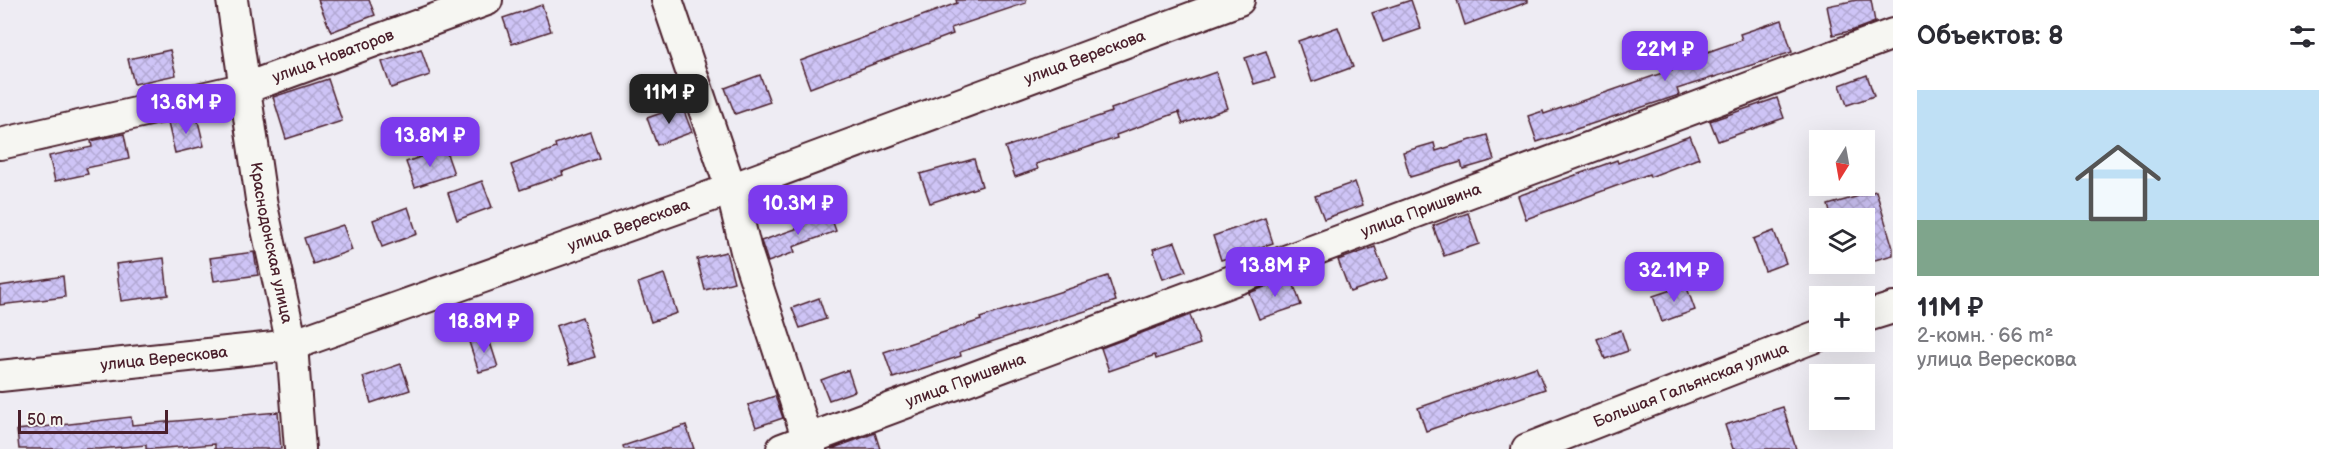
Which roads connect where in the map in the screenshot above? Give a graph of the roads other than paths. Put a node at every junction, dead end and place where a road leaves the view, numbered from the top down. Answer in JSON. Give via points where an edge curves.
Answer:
{"nodes":[{"id":1,"x":232,"y":0,"type":"edge"},
{"id":2,"x":487,"y":0,"type":"edge"},
{"id":3,"x":666,"y":0,"type":"edge"},
{"id":4,"x":1239,"y":0,"type":"edge"},
{"id":5,"x":1893,"y":34,"type":"edge"},
{"id":6,"x":246,"y":88,"type":"junction"},
{"id":7,"x":0,"y":144,"type":"edge"},
{"id":8,"x":731,"y":189,"type":"junction"},
{"id":9,"x":1893,"y":308,"type":"edge"},
{"id":10,"x":1875,"y":314,"type":"edge"},
{"id":11,"x":1809,"y":339,"type":"edge"},
{"id":12,"x":292,"y":345,"type":"junction"},
{"id":13,"x":0,"y":376,"type":"edge"},
{"id":14,"x":800,"y":446,"type":"edge"},
{"id":15,"x":300,"y":449,"type":"edge"},
{"id":16,"x":1527,"y":449,"type":"edge"}],
"edges":[{"from":1,"to":6,"type":"street","name":"Краснодонская улица"},
{"from":2,"to":6,"type":"street","name":"улица Новаторов"},
{"from":3,"to":8,"type":"street"},
{"from":4,"to":8,"type":"street","name":"улица Верескова"},
{"from":5,"to":14,"type":"street","name":"улица Пришвина"},
{"from":6,"to":7,"type":"street","name":"улица Новаторов"},
{"from":6,"to":12,"type":"street","name":"Краснодонская улица","via":[[262,207]]},
{"from":8,"to":12,"type":"street","name":"улица Верескова"},
{"from":8,"to":14,"type":"street"},
{"from":9,"to":10,"type":"street"},
{"from":11,"to":16,"type":"street","name":"Большая Гальянская улица"},
{"from":12,"to":13,"type":"street","name":"улица Верескова"},
{"from":12,"to":15,"type":"street","name":"Краснодонская улица"}]}
